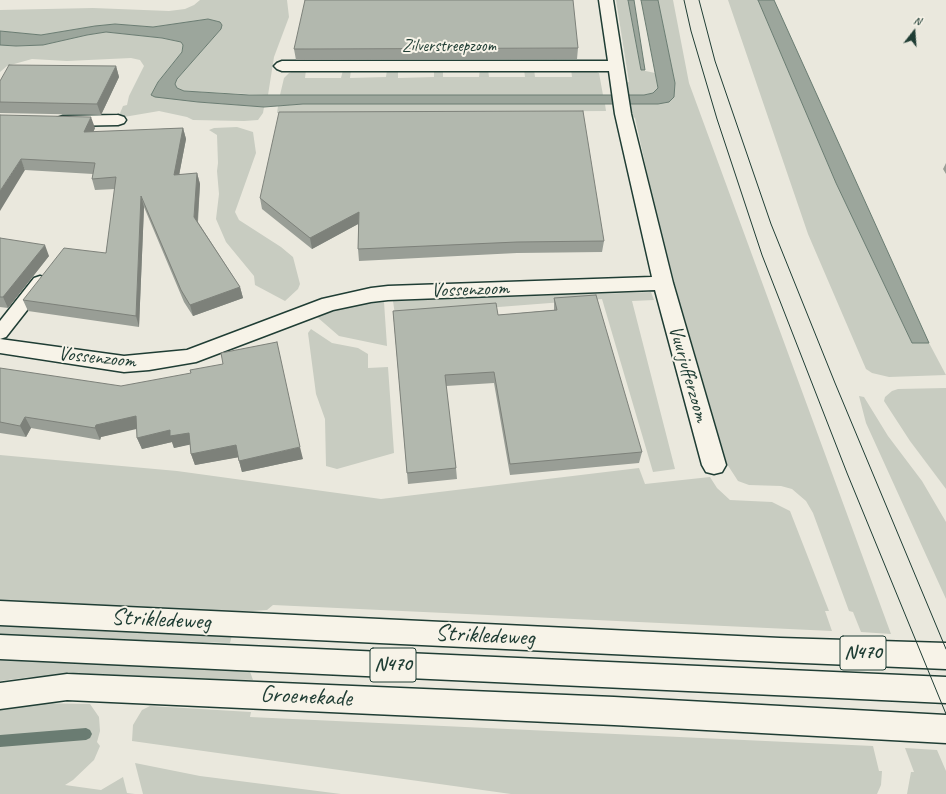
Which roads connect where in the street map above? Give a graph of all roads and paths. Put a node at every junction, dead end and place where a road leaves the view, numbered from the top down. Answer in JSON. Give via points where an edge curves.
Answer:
{"nodes":[{"id":1,"x":606,"y":0,"type":"edge"},
{"id":2,"x":282,"y":66,"type":"dead end"},
{"id":3,"x":616,"y":66,"type":"junction"},
{"id":4,"x":47,"y":120,"type":"edge"},
{"id":5,"x":118,"y":120,"type":"dead end"},
{"id":6,"x":52,"y":267,"type":"edge"},
{"id":7,"x":663,"y":283,"type":"junction"},
{"id":8,"x":0,"y":333,"type":"edge"},
{"id":9,"x":0,"y":346,"type":"edge"},
{"id":10,"x":714,"y":465,"type":"dead end"},
{"id":11,"x":0,"y":613,"type":"edge"},
{"id":12,"x":0,"y":647,"type":"edge"},
{"id":13,"x":946,"y":656,"type":"edge"},
{"id":14,"x":946,"y":690,"type":"edge"},
{"id":15,"x":0,"y":696,"type":"edge"},
{"id":16,"x":946,"y":729,"type":"edge"}],
"edges":[{"from":1,"to":3,"type":"street"},
{"from":2,"to":3,"type":"street","name":"Zilverstreepzoom"},
{"from":3,"to":7,"type":"street","via":[[622,108]]},
{"from":4,"to":5,"type":"street"},
{"from":6,"to":8,"type":"lane"},
{"from":7,"to":9,"type":"street","name":"Vossenzoom","via":[[371,295],[329,304],[188,357],[150,362],[124,364]]},
{"from":7,"to":10,"type":"street","name":"Vuurjufferzoom"},
{"from":11,"to":13,"type":"street","name":"Strikledeweg","number":"N470"},
{"from":12,"to":14,"type":"street","name":"Strikledeweg","number":"N470"},
{"from":15,"to":16,"type":"street","name":"Groenekade","via":[[67,687],[614,711]]}]}
